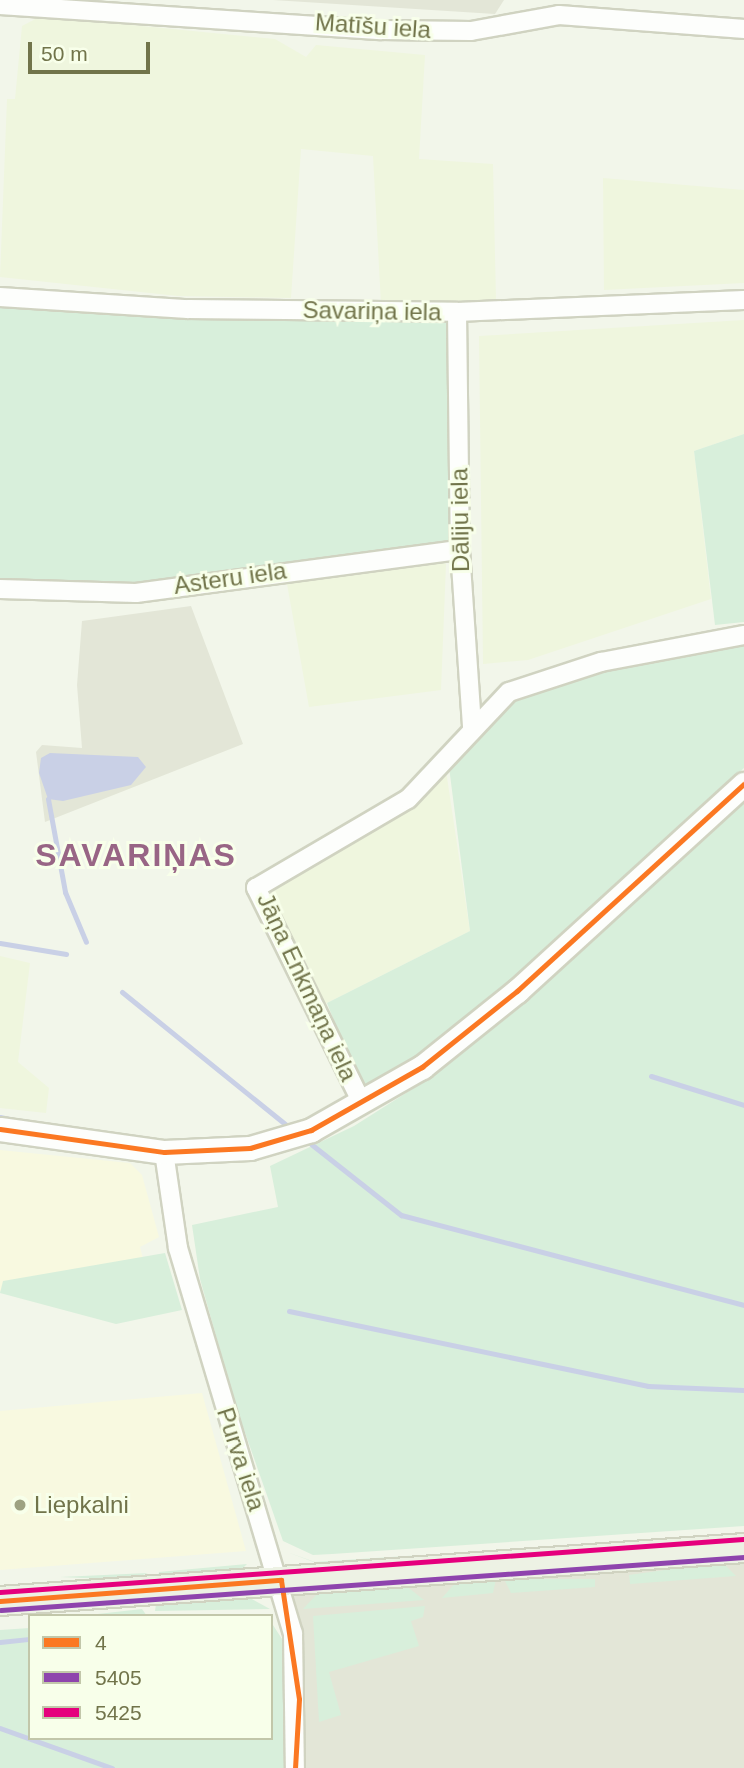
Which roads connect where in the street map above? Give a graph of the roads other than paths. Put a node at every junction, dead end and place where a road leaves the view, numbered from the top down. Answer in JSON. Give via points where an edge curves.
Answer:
{"nodes":[{"id":1,"x":0,"y":5,"type":"edge"},
{"id":2,"x":744,"y":29,"type":"edge"},
{"id":3,"x":0,"y":297,"type":"edge"},
{"id":4,"x":744,"y":300,"type":"edge"},
{"id":5,"x":457,"y":312,"type":"junction"},
{"id":6,"x":460,"y":550,"type":"junction"},
{"id":7,"x":0,"y":589,"type":"edge"},
{"id":8,"x":744,"y":635,"type":"edge"},
{"id":9,"x":472,"y":728,"type":"junction"},
{"id":10,"x":744,"y":784,"type":"edge"},
{"id":11,"x":362,"y":1103,"type":"junction"},
{"id":12,"x":0,"y":1129,"type":"edge"},
{"id":13,"x":164,"y":1152,"type":"junction"},
{"id":14,"x":744,"y":1548,"type":"edge"},
{"id":15,"x":281,"y":1580,"type":"junction"},
{"id":16,"x":0,"y":1601,"type":"edge"},
{"id":17,"x":295,"y":1768,"type":"edge"}],
"edges":[{"from":1,"to":2,"type":"street","name":"Matīšu iela","via":[[382,30],[471,31],[559,15]]},
{"from":3,"to":5,"type":"street","name":"Savariņa iela","via":[[188,309]]},
{"from":4,"to":5,"type":"street","name":"Savariņa iela"},
{"from":5,"to":6,"type":"street","name":"Dāliju iela"},
{"from":6,"to":7,"type":"street","name":"Asteru iela","via":[[136,593]]},
{"from":6,"to":9,"type":"street","name":"Dāliju iela"},
{"from":8,"to":9,"type":"street","name":"Jāņa Enkmaņa iela","via":[[601,662],[509,692]]},
{"from":9,"to":11,"type":"street","name":"Jāņa Enkmaņa iela","via":[[408,799],[256,888]]},
{"from":10,"to":11,"type":"street","via":[[517,991],[422,1067]]},
{"from":11,"to":13,"type":"street","via":[[311,1130],[250,1148]]},
{"from":12,"to":13,"type":"street"},
{"from":13,"to":15,"type":"street","name":"Purva iela","via":[[178,1248]]},
{"from":14,"to":15,"type":"main road"},
{"from":15,"to":16,"type":"main road"},
{"from":15,"to":17,"type":"street","name":"Purva iela","via":[[299,1699]]}]}
